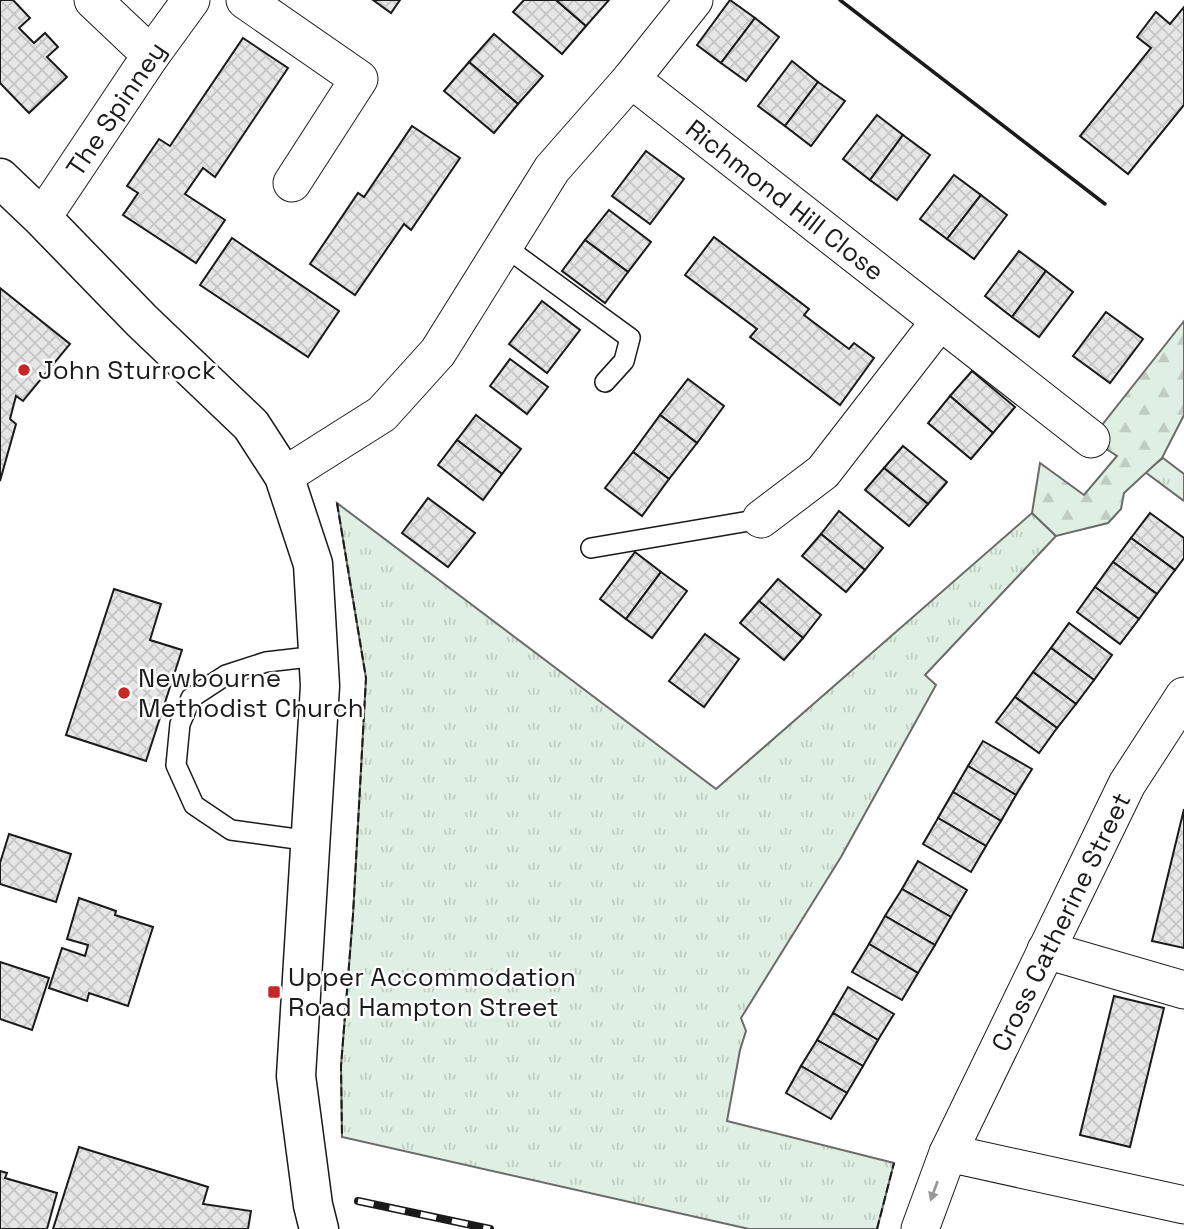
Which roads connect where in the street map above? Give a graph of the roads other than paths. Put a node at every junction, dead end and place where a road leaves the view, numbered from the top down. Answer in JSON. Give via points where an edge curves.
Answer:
{"nodes":[{"id":1,"x":93,"y":0,"type":"edge"},
{"id":2,"x":191,"y":0,"type":"edge"},
{"id":3,"x":245,"y":0,"type":"edge"},
{"id":4,"x":694,"y":0,"type":"edge"},
{"id":5,"x":151,"y":55,"type":"junction"},
{"id":6,"x":631,"y":79,"type":"junction"},
{"id":7,"x":0,"y":178,"type":"edge"},
{"id":8,"x":292,"y":183,"type":"dead end"},
{"id":9,"x":43,"y":218,"type":"junction"},
{"id":10,"x":504,"y":246,"type":"junction"},
{"id":11,"x":940,"y":321,"type":"junction"},
{"id":12,"x":605,"y":382,"type":"dead end"},
{"id":13,"x":1091,"y":439,"type":"dead end"},
{"id":14,"x":284,"y":477,"type":"junction"},
{"id":15,"x":761,"y":519,"type":"joint"},
{"id":16,"x":591,"y":548,"type":"dead end"},
{"id":17,"x":318,"y":656,"type":"junction"},
{"id":18,"x":1184,"y":696,"type":"edge"},
{"id":19,"x":311,"y":841,"type":"junction"},
{"id":20,"x":1046,"y":950,"type":"junction"},
{"id":21,"x":1184,"y":990,"type":"edge"},
{"id":22,"x":948,"y":1153,"type":"junction"},
{"id":23,"x":1184,"y":1205,"type":"edge"},
{"id":24,"x":319,"y":1229,"type":"edge"},
{"id":25,"x":920,"y":1229,"type":"edge"}],
"edges":[{"from":1,"to":5,"type":"street"},
{"from":2,"to":5,"type":"street","name":"The Spinney"},
{"from":3,"to":8,"type":"street","via":[[359,79]]},
{"from":4,"to":6,"type":"street"},
{"from":5,"to":9,"type":"street","name":"The Spinney"},
{"from":6,"to":10,"type":"street","via":[[552,169]]},
{"from":6,"to":11,"type":"street","name":"Richmond Hill Close"},
{"from":7,"to":9,"type":"street"},
{"from":9,"to":14,"type":"street","via":[[251,425]]},
{"from":10,"to":12,"type":"lane","via":[[630,338],[624,361]]},
{"from":10,"to":14,"type":"street","via":[[438,352],[382,414]]},
{"from":11,"to":13,"type":"street","name":"Richmond Hill Close"},
{"from":11,"to":15,"type":"street","via":[[823,471]]},
{"from":14,"to":17,"type":"street","via":[[313,565]]},
{"from":15,"to":16,"type":"lane"},
{"from":17,"to":19,"type":"street"},
{"from":17,"to":19,"type":"lane","via":[[239,670],[191,698],[180,724],[176,765],[194,805],[231,831]]},
{"from":18,"to":20,"type":"street","name":"Cross Catherine Street","via":[[1127,784]]},
{"from":19,"to":24,"type":"street","via":[[296,1076]]},
{"from":20,"to":21,"type":"street"},
{"from":20,"to":22,"type":"street","name":"Cross Catherine Street"},
{"from":22,"to":23,"type":"street"},
{"from":22,"to":25,"type":"street","name":"Cross Catherine Street","one_way":true}]}
